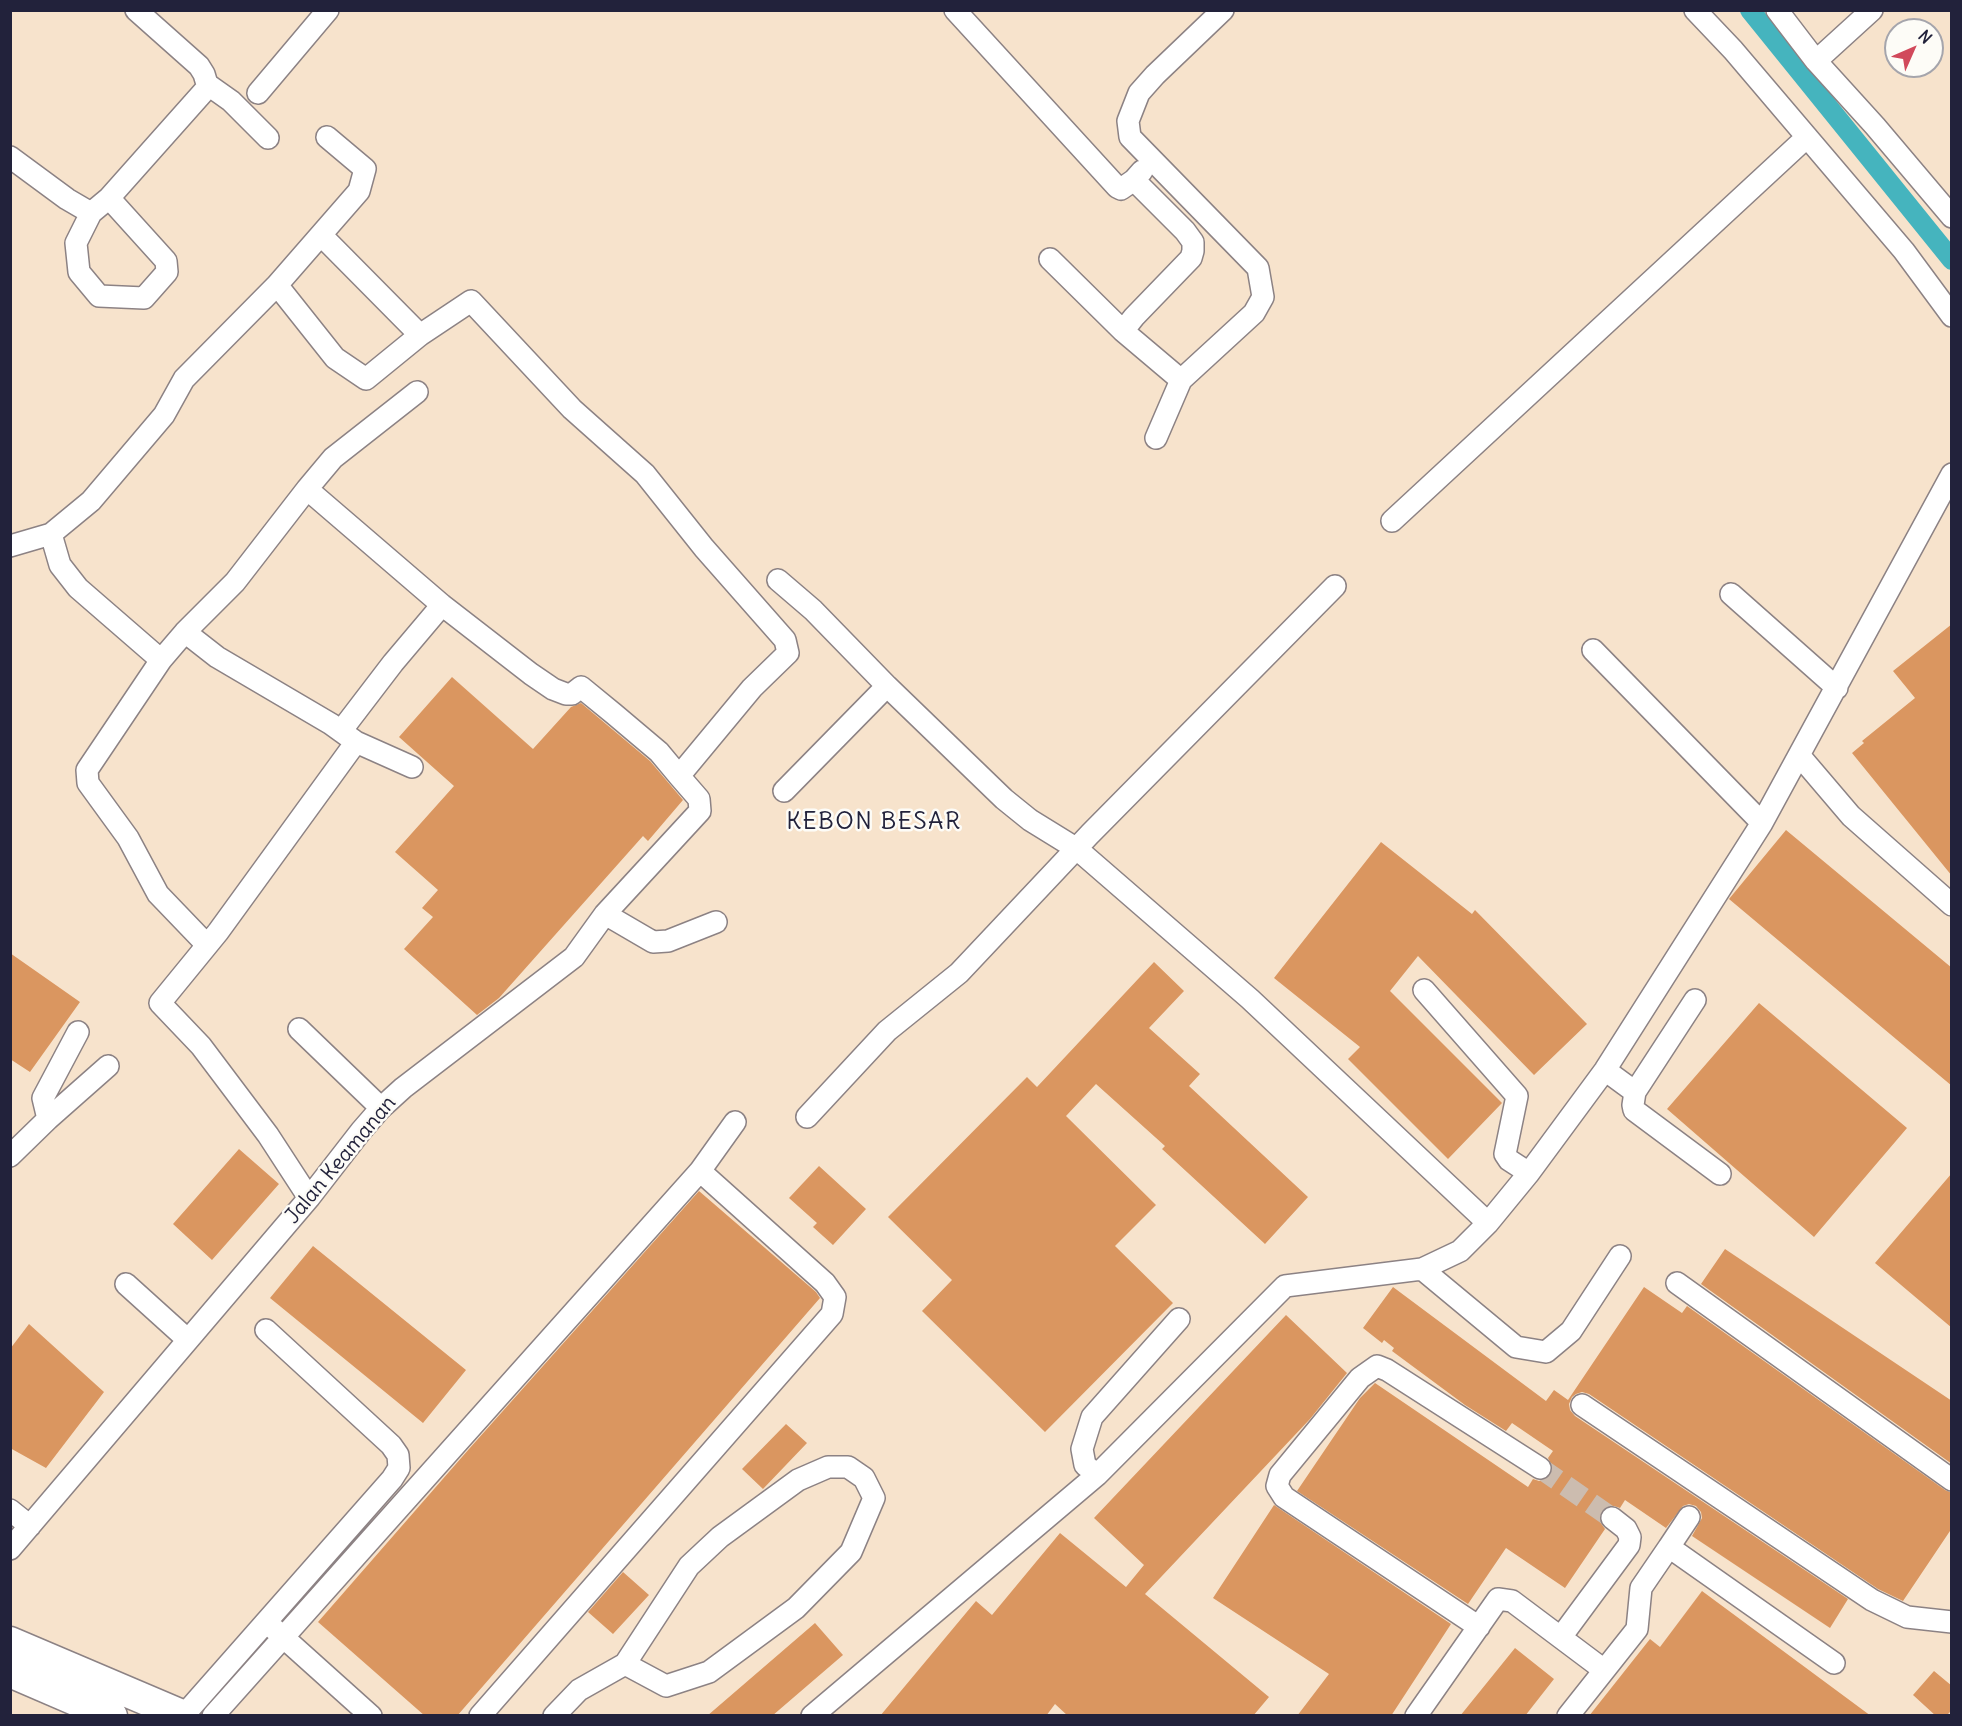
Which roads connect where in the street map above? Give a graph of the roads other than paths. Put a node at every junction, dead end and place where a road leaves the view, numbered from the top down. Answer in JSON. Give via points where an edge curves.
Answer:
{"nodes":[{"id":1,"x":136,"y":10,"type":"edge"},
{"id":2,"x":328,"y":10,"type":"edge"},
{"id":3,"x":956,"y":10,"type":"edge"},
{"id":4,"x":1223,"y":10,"type":"edge"},
{"id":5,"x":1695,"y":10,"type":"edge"},
{"id":6,"x":1777,"y":10,"type":"edge"},
{"id":7,"x":1872,"y":10,"type":"edge"},
{"id":8,"x":1816,"y":61,"type":"junction"},
{"id":9,"x":207,"y":84,"type":"junction"},
{"id":10,"x":258,"y":93,"type":"dead end"},
{"id":11,"x":327,"y":137,"type":"dead end"},
{"id":12,"x":1807,"y":137,"type":"junction"},
{"id":13,"x":268,"y":138,"type":"dead end"},
{"id":14,"x":10,"y":157,"type":"edge"},
{"id":15,"x":1152,"y":160,"type":"junction"},
{"id":16,"x":1134,"y":180,"type":"junction"},
{"id":17,"x":109,"y":198,"type":"junction"},
{"id":18,"x":91,"y":213,"type":"junction"},
{"id":19,"x":1952,"y":218,"type":"edge"},
{"id":20,"x":321,"y":236,"type":"junction"},
{"id":21,"x":1050,"y":259,"type":"dead end"},
{"id":22,"x":277,"y":285,"type":"junction"},
{"id":23,"x":1952,"y":316,"type":"edge"},
{"id":24,"x":1123,"y":331,"type":"junction"},
{"id":25,"x":420,"y":335,"type":"junction"},
{"id":26,"x":1181,"y":380,"type":"junction"},
{"id":27,"x":417,"y":392,"type":"dead end"},
{"id":28,"x":1156,"y":438,"type":"dead end"},
{"id":29,"x":1952,"y":474,"type":"edge"},
{"id":30,"x":307,"y":489,"type":"junction"},
{"id":31,"x":1392,"y":521,"type":"dead end"},
{"id":32,"x":51,"y":534,"type":"junction"},
{"id":33,"x":10,"y":546,"type":"edge"},
{"id":34,"x":778,"y":580,"type":"dead end"},
{"id":35,"x":1335,"y":586,"type":"dead end"},
{"id":36,"x":1731,"y":594,"type":"dead end"},
{"id":37,"x":442,"y":605,"type":"junction"},
{"id":38,"x":185,"y":632,"type":"junction"},
{"id":39,"x":1593,"y":650,"type":"dead end"},
{"id":40,"x":161,"y":660,"type":"junction"},
{"id":41,"x":887,"y":686,"type":"junction"},
{"id":42,"x":1837,"y":688,"type":"junction"},
{"id":43,"x":349,"y":736,"type":"junction"},
{"id":44,"x":1799,"y":755,"type":"junction"},
{"id":45,"x":412,"y":767,"type":"dead end"},
{"id":46,"x":679,"y":776,"type":"junction"},
{"id":47,"x":784,"y":791,"type":"dead end"},
{"id":48,"x":1762,"y":823,"type":"junction"},
{"id":49,"x":1077,"y":849,"type":"junction"},
{"id":50,"x":1952,"y":904,"type":"edge"},
{"id":51,"x":605,"y":914,"type":"junction"},
{"id":52,"x":716,"y":922,"type":"dead end"},
{"id":53,"x":207,"y":945,"type":"junction"},
{"id":54,"x":1424,"y":990,"type":"dead end"},
{"id":55,"x":1695,"y":1000,"type":"dead end"},
{"id":56,"x":299,"y":1029,"type":"dead end"},
{"id":57,"x":78,"y":1032,"type":"dead end"},
{"id":58,"x":108,"y":1066,"type":"dead end"},
{"id":59,"x":1605,"y":1070,"type":"junction"},
{"id":60,"x":1635,"y":1092,"type":"junction"},
{"id":61,"x":381,"y":1108,"type":"junction"},
{"id":62,"x":807,"y":1117,"type":"dead end"},
{"id":63,"x":48,"y":1119,"type":"junction"},
{"id":64,"x":735,"y":1122,"type":"dead end"},
{"id":65,"x":10,"y":1156,"type":"edge"},
{"id":66,"x":700,"y":1171,"type":"junction"},
{"id":67,"x":1529,"y":1173,"type":"junction"},
{"id":68,"x":1720,"y":1174,"type":"dead end"},
{"id":69,"x":309,"y":1198,"type":"junction"},
{"id":70,"x":1488,"y":1223,"type":"junction"},
{"id":71,"x":1620,"y":1256,"type":"dead end"},
{"id":72,"x":1422,"y":1269,"type":"junction"},
{"id":73,"x":1677,"y":1283,"type":"dead end"},
{"id":74,"x":126,"y":1284,"type":"dead end"},
{"id":75,"x":1179,"y":1319,"type":"dead end"},
{"id":76,"x":266,"y":1330,"type":"dead end"},
{"id":77,"x":188,"y":1340,"type":"junction"},
{"id":78,"x":1582,"y":1405,"type":"dead end"},
{"id":79,"x":1540,"y":1468,"type":"tunnel mouth"},
{"id":80,"x":1097,"y":1475,"type":"junction"},
{"id":81,"x":1952,"y":1480,"type":"edge"},
{"id":82,"x":10,"y":1510,"type":"edge"},
{"id":83,"x":1689,"y":1517,"type":"dead end"},
{"id":84,"x":1612,"y":1518,"type":"tunnel mouth"},
{"id":85,"x":30,"y":1526,"type":"junction"},
{"id":86,"x":1669,"y":1547,"type":"junction"},
{"id":87,"x":10,"y":1550,"type":"edge"},
{"id":88,"x":266,"y":1622,"type":"junction"},
{"id":89,"x":1952,"y":1622,"type":"edge"},
{"id":90,"x":1479,"y":1627,"type":"junction"},
{"id":91,"x":283,"y":1637,"type":"junction"},
{"id":92,"x":1561,"y":1637,"type":"junction"},
{"id":93,"x":10,"y":1642,"type":"edge"},
{"id":94,"x":1834,"y":1663,"type":"dead end"},
{"id":95,"x":625,"y":1664,"type":"junction"},
{"id":96,"x":1604,"y":1670,"type":"junction"},
{"id":97,"x":10,"y":1672,"type":"edge"},
{"id":98,"x":74,"y":1708,"type":"edge"},
{"id":99,"x":184,"y":1715,"type":"edge"},
{"id":100,"x":112,"y":1716,"type":"edge"},
{"id":101,"x":213,"y":1716,"type":"edge"},
{"id":102,"x":371,"y":1716,"type":"edge"},
{"id":103,"x":480,"y":1716,"type":"edge"},
{"id":104,"x":554,"y":1716,"type":"edge"},
{"id":105,"x":812,"y":1716,"type":"edge"},
{"id":106,"x":1416,"y":1716,"type":"edge"},
{"id":107,"x":1568,"y":1716,"type":"edge"}],
"edges":[{"from":1,"to":9,"type":"street","via":[[199,66]]},
{"from":2,"to":10,"type":"street"},
{"from":3,"to":16,"type":"street","via":[[1118,187],[1121,189]]},
{"from":4,"to":15,"type":"street","via":[[1139,93],[1128,120],[1130,137]]},
{"from":5,"to":12,"type":"street"},
{"from":6,"to":8,"type":"street"},
{"from":7,"to":8,"type":"street"},
{"from":8,"to":19,"type":"street"},
{"from":9,"to":13,"type":"street","via":[[231,101]]},
{"from":9,"to":17,"type":"street"},
{"from":11,"to":20,"type":"street","via":[[365,169],[359,191]]},
{"from":12,"to":23,"type":"street","via":[[1904,251]]},
{"from":12,"to":31,"type":"street"},
{"from":14,"to":18,"type":"street"},
{"from":15,"to":16,"type":"street"},
{"from":15,"to":26,"type":"street","via":[[1258,268],[1262,282],[1263,297],[1254,313]]},
{"from":16,"to":24,"type":"street","via":[[1185,231],[1193,242],[1193,251],[1191,258]]},
{"from":17,"to":18,"type":"street"},
{"from":17,"to":18,"type":"street","via":[[166,261],[167,272],[144,298],[99,296],[79,272],[76,243]]},
{"from":20,"to":22,"type":"street"},
{"from":20,"to":25,"type":"street"},
{"from":21,"to":24,"type":"street"},
{"from":22,"to":25,"type":"street","via":[[335,358],[366,379]]},
{"from":22,"to":32,"type":"street","via":[[184,379],[164,415],[90,501]]},
{"from":24,"to":26,"type":"street"},
{"from":25,"to":46,"type":"street","via":[[471,301],[572,409],[645,474],[785,640],[788,653],[752,688]]},
{"from":26,"to":28,"type":"street"},
{"from":27,"to":30,"type":"street","via":[[333,458]]},
{"from":29,"to":42,"type":"street"},
{"from":30,"to":37,"type":"street"},
{"from":30,"to":38,"type":"street","via":[[235,582]]},
{"from":32,"to":33,"type":"street"},
{"from":32,"to":40,"type":"street","via":[[60,565],[78,588]]},
{"from":34,"to":41,"type":"street"},
{"from":35,"to":49,"type":"street"},
{"from":36,"to":42,"type":"street"},
{"from":37,"to":43,"type":"street","via":[[393,663]]},
{"from":37,"to":46,"type":"street","name":"Jalan Keamanan","via":[[553,688],[572,694],[581,687],[659,753]]},
{"from":38,"to":40,"type":"street"},
{"from":38,"to":43,"type":"street","via":[[217,657]]},
{"from":39,"to":48,"type":"street"},
{"from":40,"to":53,"type":"street","via":[[87,770],[88,783],[128,838],[158,894]]},
{"from":41,"to":47,"type":"street"},
{"from":41,"to":49,"type":"street","via":[[1004,799]]},
{"from":42,"to":44,"type":"street"},
{"from":43,"to":45,"type":"street"},
{"from":43,"to":53,"type":"street"},
{"from":44,"to":48,"type":"street"},
{"from":44,"to":50,"type":"street","via":[[1851,816]]},
{"from":46,"to":51,"type":"street","name":"Jalan Keamanan","via":[[699,799],[700,812]]},
{"from":48,"to":59,"type":"street"},
{"from":49,"to":62,"type":"street","via":[[959,973],[887,1031]]},
{"from":49,"to":70,"type":"street","via":[[1250,999]]},
{"from":51,"to":52,"type":"street","via":[[653,942],[668,941]]},
{"from":51,"to":61,"type":"street","name":"Jalan Keamanan","via":[[574,957]]},
{"from":53,"to":69,"type":"street","via":[[160,1003],[201,1046]]},
{"from":54,"to":67,"type":"street","via":[[1518,1095],[1504,1154]]},
{"from":55,"to":60,"type":"street"},
{"from":56,"to":61,"type":"street"},
{"from":57,"to":63,"type":"street","via":[[43,1098]]},
{"from":58,"to":63,"type":"street"},
{"from":59,"to":60,"type":"street"},
{"from":59,"to":67,"type":"street"},
{"from":60,"to":68,"type":"street","via":[[1634,1110]]},
{"from":61,"to":69,"type":"street","name":"Jalan Keamanan"},
{"from":63,"to":65,"type":"street"},
{"from":64,"to":66,"type":"street"},
{"from":66,"to":91,"type":"street"},
{"from":66,"to":103,"type":"street","via":[[825,1283],[835,1297],[832,1314]]},
{"from":67,"to":70,"type":"street"},
{"from":69,"to":77,"type":"street","name":"Jalan Keamanan"},
{"from":70,"to":72,"type":"street","via":[[1460,1251]]},
{"from":71,"to":72,"type":"street","via":[[1571,1331],[1546,1352],[1516,1347]]},
{"from":72,"to":80,"type":"street","via":[[1285,1286]]},
{"from":73,"to":81,"type":"street"},
{"from":74,"to":77,"type":"street"},
{"from":75,"to":80,"type":"street","via":[[1092,1417],[1082,1449],[1085,1465]]},
{"from":76,"to":88,"type":"street","via":[[391,1445],[398,1455],[399,1468]]},
{"from":77,"to":85,"type":"street","name":"Jalan Keamanan"},
{"from":78,"to":89,"type":"street","via":[[1872,1600],[1907,1617]]},
{"from":79,"to":90,"type":"street","via":[[1377,1366],[1360,1378],[1280,1475],[1277,1486],[1284,1497]]},
{"from":80,"to":105,"type":"street"},
{"from":82,"to":85,"type":"street"},
{"from":83,"to":86,"type":"street"},
{"from":84,"to":92,"type":"street","via":[[1626,1529],[1629,1545]]},
{"from":85,"to":87,"type":"street","name":"Jalan Keamanan"},
{"from":86,"to":94,"type":"street"},
{"from":86,"to":96,"type":"street","via":[[1641,1588],[1636,1629]]},
{"from":88,"to":91,"type":"street"},
{"from":88,"to":99,"type":"street"},
{"from":90,"to":92,"type":"street","via":[[1497,1599],[1512,1601]]},
{"from":90,"to":106,"type":"street"},
{"from":91,"to":101,"type":"street"},
{"from":91,"to":102,"type":"street"},
{"from":92,"to":96,"type":"street"},
{"from":93,"to":99,"type":"highway"},
{"from":95,"to":95,"type":"street","via":[[666,1686],[709,1672],[796,1608],[851,1552],[874,1498],[864,1478],[848,1467],[828,1467],[798,1480],[720,1537],[689,1566]]},
{"from":95,"to":104,"type":"street","via":[[579,1690]]},
{"from":96,"to":107,"type":"street"},
{"from":97,"to":98,"type":"highway"},
{"from":98,"to":100,"type":"highway"}]}
